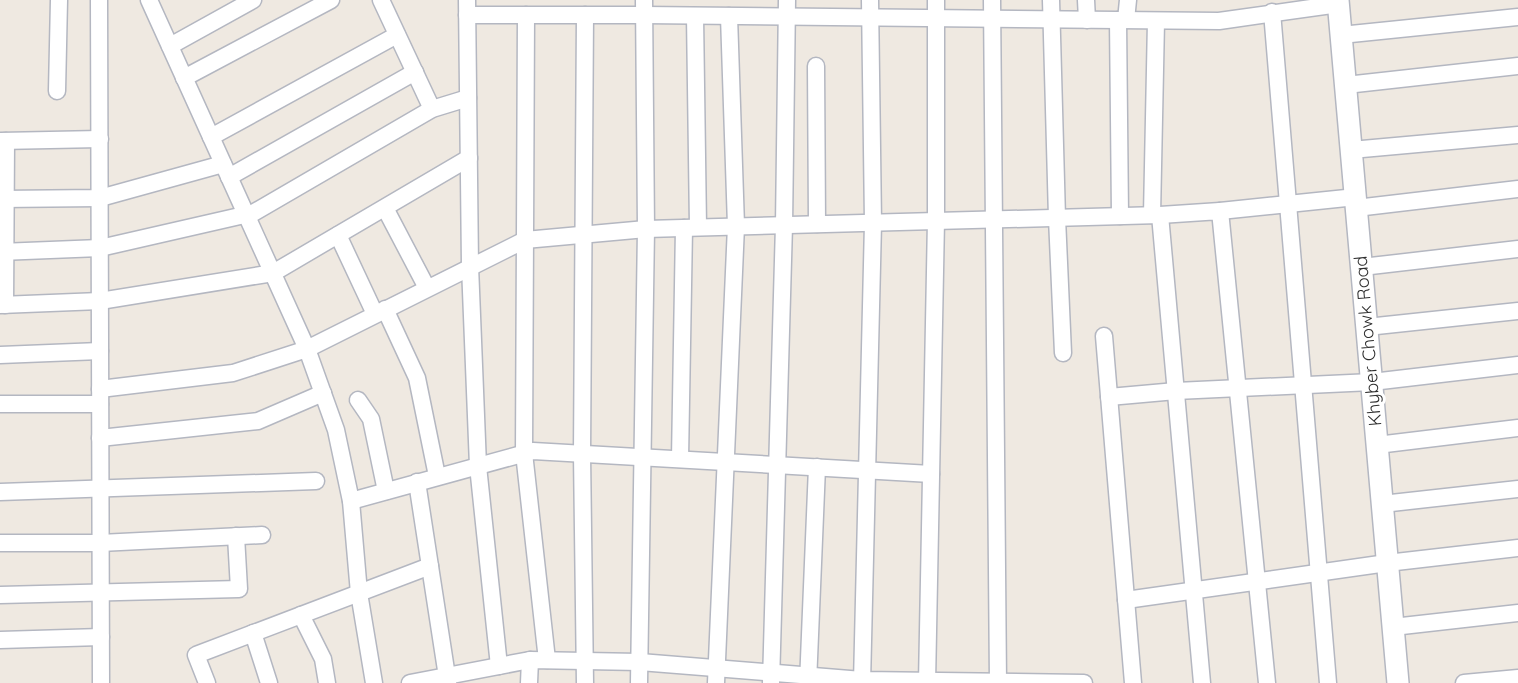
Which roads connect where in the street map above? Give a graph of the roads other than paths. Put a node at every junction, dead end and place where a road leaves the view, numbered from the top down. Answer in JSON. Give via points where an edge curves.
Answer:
{"nodes":[{"id":1,"x":59,"y":0,"type":"edge"},
{"id":2,"x":99,"y":0,"type":"edge"},
{"id":3,"x":149,"y":0,"type":"edge"},
{"id":4,"x":253,"y":0,"type":"edge"},
{"id":5,"x":331,"y":0,"type":"edge"},
{"id":6,"x":381,"y":0,"type":"edge"},
{"id":7,"x":870,"y":0,"type":"edge"},
{"id":8,"x":936,"y":0,"type":"edge"},
{"id":9,"x":992,"y":0,"type":"edge"},
{"id":10,"x":1051,"y":0,"type":"edge"},
{"id":11,"x":1087,"y":0,"type":"edge"},
{"id":12,"x":1128,"y":0,"type":"edge"},
{"id":13,"x":1339,"y":2,"type":"edge"},
{"id":14,"x":644,"y":7,"type":"edge"},
{"id":15,"x":467,"y":8,"type":"edge"},
{"id":16,"x":787,"y":8,"type":"edge"},
{"id":17,"x":1272,"y":12,"type":"junction"},
{"id":18,"x":526,"y":15,"type":"junction"},
{"id":19,"x":585,"y":15,"type":"junction"},
{"id":20,"x":695,"y":16,"type":"junction"},
{"id":21,"x":729,"y":16,"type":"junction"},
{"id":22,"x":1518,"y":17,"type":"edge"},
{"id":23,"x":870,"y":19,"type":"junction"},
{"id":24,"x":936,"y":19,"type":"junction"},
{"id":25,"x":992,"y":19,"type":"junction"},
{"id":26,"x":1052,"y":20,"type":"junction"},
{"id":27,"x":1087,"y":20,"type":"junction"},
{"id":28,"x":1122,"y":20,"type":"junction"},
{"id":29,"x":1156,"y":20,"type":"junction"},
{"id":30,"x":397,"y":34,"type":"junction"},
{"id":31,"x":1341,"y":35,"type":"junction"},
{"id":32,"x":170,"y":46,"type":"junction"},
{"id":33,"x":816,"y":66,"type":"dead end"},
{"id":34,"x":1518,"y":66,"type":"edge"},
{"id":35,"x":415,"y":72,"type":"junction"},
{"id":36,"x":184,"y":78,"type":"junction"},
{"id":37,"x":1346,"y":85,"type":"junction"},
{"id":38,"x":57,"y":91,"type":"dead end"},
{"id":39,"x":468,"y":98,"type":"junction"},
{"id":40,"x":432,"y":109,"type":"junction"},
{"id":41,"x":1518,"y":135,"type":"edge"},
{"id":42,"x":211,"y":137,"type":"junction"},
{"id":43,"x":100,"y":139,"type":"junction"},
{"id":44,"x":3,"y":141,"type":"edge"},
{"id":45,"x":1351,"y":149,"type":"junction"},
{"id":46,"x":469,"y":159,"type":"junction"},
{"id":47,"x":226,"y":171,"type":"junction"},
{"id":48,"x":1518,"y":189,"type":"edge"},
{"id":49,"x":100,"y":198,"type":"junction"},
{"id":50,"x":3,"y":199,"type":"edge"},
{"id":51,"x":1356,"y":203,"type":"junction"},
{"id":52,"x":1288,"y":204,"type":"junction"},
{"id":53,"x":385,"y":208,"type":"junction"},
{"id":54,"x":1220,"y":211,"type":"junction"},
{"id":55,"x":246,"y":214,"type":"junction"},
{"id":56,"x":1156,"y":215,"type":"junction"},
{"id":57,"x":1120,"y":216,"type":"junction"},
{"id":58,"x":1057,"y":218,"type":"junction"},
{"id":59,"x":995,"y":219,"type":"junction"},
{"id":60,"x":936,"y":220,"type":"junction"},
{"id":61,"x":873,"y":223,"type":"junction"},
{"id":62,"x":817,"y":224,"type":"junction"},
{"id":63,"x":784,"y":225,"type":"junction"},
{"id":64,"x":736,"y":226,"type":"junction"},
{"id":65,"x":691,"y":227,"type":"junction"},
{"id":66,"x":646,"y":229,"type":"junction"},
{"id":67,"x":583,"y":233,"type":"junction"},
{"id":68,"x":338,"y":235,"type":"junction"},
{"id":69,"x":525,"y":240,"type":"junction"},
{"id":70,"x":100,"y":248,"type":"junction"},
{"id":71,"x":1518,"y":249,"type":"edge"},
{"id":72,"x":3,"y":252,"type":"edge"},
{"id":73,"x":470,"y":266,"type":"junction"},
{"id":74,"x":1362,"y":267,"type":"junction"},
{"id":75,"x":273,"y":273,"type":"junction"},
{"id":76,"x":427,"y":288,"type":"junction"},
{"id":77,"x":100,"y":301,"type":"junction"},
{"id":78,"x":2,"y":305,"type":"edge"},
{"id":79,"x":1518,"y":311,"type":"edge"},
{"id":80,"x":380,"y":312,"type":"junction"},
{"id":81,"x":1367,"y":327,"type":"junction"},
{"id":82,"x":1104,"y":336,"type":"dead end"},
{"id":83,"x":307,"y":349,"type":"junction"},
{"id":84,"x":100,"y":351,"type":"junction"},
{"id":85,"x":1063,"y":353,"type":"dead end"},
{"id":86,"x":0,"y":355,"type":"edge"},
{"id":87,"x":1518,"y":365,"type":"edge"},
{"id":88,"x":1372,"y":382,"type":"junction"},
{"id":89,"x":1303,"y":385,"type":"junction"},
{"id":90,"x":1238,"y":388,"type":"junction"},
{"id":91,"x":1176,"y":391,"type":"junction"},
{"id":92,"x":323,"y":393,"type":"junction"},
{"id":93,"x":100,"y":396,"type":"junction"},
{"id":94,"x":1109,"y":397,"type":"junction"},
{"id":95,"x":358,"y":400,"type":"dead end"},
{"id":96,"x":0,"y":404,"type":"edge"},
{"id":97,"x":1518,"y":428,"type":"edge"},
{"id":98,"x":100,"y":438,"type":"junction"},
{"id":99,"x":1377,"y":445,"type":"junction"},
{"id":100,"x":524,"y":453,"type":"junction"},
{"id":101,"x":582,"y":454,"type":"junction"},
{"id":102,"x":643,"y":457,"type":"junction"},
{"id":103,"x":680,"y":460,"type":"junction"},
{"id":104,"x":726,"y":462,"type":"junction"},
{"id":105,"x":777,"y":465,"type":"junction"},
{"id":106,"x":478,"y":466,"type":"junction"},
{"id":107,"x":817,"y":467,"type":"junction"},
{"id":108,"x":867,"y":470,"type":"junction"},
{"id":109,"x":931,"y":474,"type":"junction"},
{"id":110,"x":437,"y":477,"type":"junction"},
{"id":111,"x":316,"y":481,"type":"dead end"},
{"id":112,"x":417,"y":482,"type":"junction"},
{"id":113,"x":1518,"y":489,"type":"edge"},
{"id":114,"x":100,"y":490,"type":"junction"},
{"id":115,"x":386,"y":491,"type":"junction"},
{"id":116,"x":0,"y":492,"type":"edge"},
{"id":117,"x":351,"y":501,"type":"junction"},
{"id":118,"x":1382,"y":504,"type":"junction"},
{"id":119,"x":262,"y":535,"type":"dead end"},
{"id":120,"x":236,"y":536,"type":"junction"},
{"id":121,"x":100,"y":543,"type":"junction"},
{"id":122,"x":0,"y":544,"type":"edge"},
{"id":123,"x":1518,"y":548,"type":"edge"},
{"id":124,"x":1387,"y":563,"type":"junction"},
{"id":125,"x":430,"y":566,"type":"junction"},
{"id":126,"x":1319,"y":573,"type":"junction"},
{"id":127,"x":1257,"y":581,"type":"junction"},
{"id":128,"x":1194,"y":590,"type":"junction"},
{"id":129,"x":100,"y":593,"type":"junction"},
{"id":130,"x":359,"y":593,"type":"junction"},
{"id":131,"x":0,"y":595,"type":"edge"},
{"id":132,"x":1126,"y":600,"type":"junction"},
{"id":133,"x":1518,"y":613,"type":"edge"},
{"id":134,"x":301,"y":615,"type":"junction"},
{"id":135,"x":1393,"y":626,"type":"junction"},
{"id":136,"x":253,"y":633,"type":"junction"},
{"id":137,"x":101,"y":637,"type":"junction"},
{"id":138,"x":0,"y":640,"type":"edge"},
{"id":139,"x":530,"y":660,"type":"junction"},
{"id":140,"x":547,"y":660,"type":"junction"},
{"id":141,"x":585,"y":661,"type":"junction"},
{"id":142,"x":640,"y":662,"type":"junction"},
{"id":143,"x":499,"y":666,"type":"junction"},
{"id":144,"x":716,"y":676,"type":"edge"},
{"id":145,"x":771,"y":678,"type":"edge"},
{"id":146,"x":1518,"y":678,"type":"edge"},
{"id":147,"x":447,"y":679,"type":"edge"},
{"id":148,"x":809,"y":679,"type":"edge"},
{"id":149,"x":862,"y":681,"type":"edge"},
{"id":150,"x":927,"y":682,"type":"edge"},
{"id":151,"x":998,"y":682,"type":"edge"},
{"id":152,"x":101,"y":683,"type":"edge"},
{"id":153,"x":207,"y":683,"type":"edge"},
{"id":154,"x":269,"y":683,"type":"edge"},
{"id":155,"x":327,"y":683,"type":"edge"},
{"id":156,"x":373,"y":683,"type":"edge"},
{"id":157,"x":410,"y":683,"type":"edge"},
{"id":158,"x":529,"y":683,"type":"edge"},
{"id":159,"x":585,"y":683,"type":"edge"},
{"id":160,"x":639,"y":683,"type":"edge"},
{"id":161,"x":1052,"y":683,"type":"edge"},
{"id":162,"x":1084,"y":683,"type":"edge"},
{"id":163,"x":1133,"y":683,"type":"edge"},
{"id":164,"x":1202,"y":683,"type":"edge"},
{"id":165,"x":1267,"y":683,"type":"edge"},
{"id":166,"x":1328,"y":683,"type":"edge"},
{"id":167,"x":1398,"y":683,"type":"edge"},
{"id":168,"x":1464,"y":683,"type":"edge"}],
"edges":[{"from":1,"to":38,"type":"street"},
{"from":2,"to":43,"type":"street"},
{"from":3,"to":32,"type":"street"},
{"from":4,"to":32,"type":"street"},
{"from":5,"to":36,"type":"street"},
{"from":6,"to":30,"type":"street"},
{"from":7,"to":23,"type":"street"},
{"from":8,"to":24,"type":"street"},
{"from":9,"to":25,"type":"street"},
{"from":10,"to":26,"type":"street"},
{"from":11,"to":27,"type":"street"},
{"from":12,"to":28,"type":"street"},
{"from":13,"to":17,"type":"street"},
{"from":13,"to":31,"type":"street","name":"Khyber Chowk Road"},
{"from":14,"to":19,"type":"street"},
{"from":14,"to":20,"type":"street"},
{"from":14,"to":66,"type":"street"},
{"from":15,"to":18,"type":"street"},
{"from":15,"to":39,"type":"street"},
{"from":16,"to":21,"type":"street"},
{"from":16,"to":23,"type":"street"},
{"from":16,"to":63,"type":"street"},
{"from":17,"to":29,"type":"street","via":[[1219,21]]},
{"from":17,"to":52,"type":"street"},
{"from":18,"to":19,"type":"street"},
{"from":18,"to":69,"type":"street"},
{"from":19,"to":67,"type":"street"},
{"from":20,"to":21,"type":"street"},
{"from":20,"to":65,"type":"street"},
{"from":21,"to":64,"type":"street"},
{"from":22,"to":31,"type":"street"},
{"from":23,"to":24,"type":"street"},
{"from":23,"to":61,"type":"street"},
{"from":24,"to":25,"type":"street"},
{"from":24,"to":60,"type":"street"},
{"from":25,"to":26,"type":"street"},
{"from":25,"to":59,"type":"street"},
{"from":26,"to":27,"type":"street"},
{"from":26,"to":58,"type":"street"},
{"from":27,"to":28,"type":"street"},
{"from":28,"to":29,"type":"street"},
{"from":28,"to":57,"type":"street"},
{"from":29,"to":56,"type":"street"},
{"from":30,"to":35,"type":"street"},
{"from":30,"to":42,"type":"street"},
{"from":31,"to":37,"type":"street","name":"Khyber Chowk Road"},
{"from":32,"to":36,"type":"street"},
{"from":33,"to":62,"type":"street"},
{"from":34,"to":37,"type":"street"},
{"from":35,"to":40,"type":"street"},
{"from":35,"to":47,"type":"street"},
{"from":36,"to":42,"type":"street"},
{"from":37,"to":45,"type":"street","name":"Khyber Chowk Road"},
{"from":39,"to":40,"type":"street"},
{"from":39,"to":46,"type":"street"},
{"from":40,"to":55,"type":"street"},
{"from":41,"to":45,"type":"street"},
{"from":42,"to":47,"type":"street"},
{"from":43,"to":44,"type":"street"},
{"from":43,"to":49,"type":"street"},
{"from":44,"to":50,"type":"street"},
{"from":45,"to":51,"type":"street","name":"Khyber Chowk Road"},
{"from":46,"to":53,"type":"street"},
{"from":46,"to":73,"type":"street"},
{"from":47,"to":49,"type":"street"},
{"from":47,"to":55,"type":"street"},
{"from":48,"to":51,"type":"street"},
{"from":49,"to":50,"type":"street"},
{"from":49,"to":70,"type":"street"},
{"from":50,"to":72,"type":"street"},
{"from":51,"to":52,"type":"street"},
{"from":51,"to":74,"type":"street","name":"Khyber Chowk Road"},
{"from":52,"to":54,"type":"street"},
{"from":52,"to":89,"type":"street"},
{"from":53,"to":68,"type":"street"},
{"from":53,"to":76,"type":"street"},
{"from":54,"to":56,"type":"street"},
{"from":54,"to":90,"type":"street"},
{"from":55,"to":70,"type":"street"},
{"from":55,"to":75,"type":"street"},
{"from":56,"to":57,"type":"street"},
{"from":56,"to":91,"type":"street"},
{"from":57,"to":58,"type":"street"},
{"from":58,"to":59,"type":"street"},
{"from":58,"to":85,"type":"street"},
{"from":59,"to":60,"type":"street"},
{"from":59,"to":151,"type":"street"},
{"from":60,"to":61,"type":"street"},
{"from":60,"to":109,"type":"street"},
{"from":61,"to":62,"type":"street"},
{"from":61,"to":108,"type":"street"},
{"from":62,"to":63,"type":"street"},
{"from":63,"to":64,"type":"street"},
{"from":63,"to":105,"type":"street"},
{"from":64,"to":65,"type":"street"},
{"from":64,"to":104,"type":"street"},
{"from":65,"to":66,"type":"street"},
{"from":65,"to":103,"type":"street"},
{"from":66,"to":67,"type":"street"},
{"from":66,"to":102,"type":"street"},
{"from":67,"to":69,"type":"street"},
{"from":67,"to":101,"type":"street"},
{"from":68,"to":75,"type":"street"},
{"from":68,"to":80,"type":"street"},
{"from":69,"to":73,"type":"street"},
{"from":69,"to":100,"type":"street"},
{"from":70,"to":72,"type":"street"},
{"from":70,"to":77,"type":"street"},
{"from":71,"to":74,"type":"street"},
{"from":72,"to":78,"type":"street"},
{"from":73,"to":76,"type":"street"},
{"from":73,"to":106,"type":"street"},
{"from":74,"to":81,"type":"street","name":"Khyber Chowk Road"},
{"from":75,"to":77,"type":"street"},
{"from":75,"to":83,"type":"street"},
{"from":76,"to":80,"type":"street"},
{"from":77,"to":78,"type":"street"},
{"from":77,"to":84,"type":"street"},
{"from":79,"to":81,"type":"street"},
{"from":80,"to":83,"type":"street"},
{"from":80,"to":110,"type":"street","via":[[417,378]]},
{"from":81,"to":88,"type":"street","name":"Khyber Chowk Road"},
{"from":82,"to":94,"type":"street"},
{"from":83,"to":92,"type":"street"},
{"from":83,"to":93,"type":"street","via":[[233,373]]},
{"from":84,"to":86,"type":"street"},
{"from":84,"to":93,"type":"street"},
{"from":87,"to":88,"type":"street"},
{"from":88,"to":89,"type":"street"},
{"from":88,"to":99,"type":"street","name":"Khyber Chowk Road"},
{"from":89,"to":90,"type":"street"},
{"from":89,"to":126,"type":"street"},
{"from":90,"to":91,"type":"street"},
{"from":90,"to":127,"type":"street"},
{"from":91,"to":94,"type":"street"},
{"from":91,"to":128,"type":"street"},
{"from":92,"to":98,"type":"street","via":[[258,421]]},
{"from":92,"to":117,"type":"street"},
{"from":93,"to":96,"type":"street"},
{"from":93,"to":98,"type":"street"},
{"from":94,"to":132,"type":"street"},
{"from":95,"to":115,"type":"street","via":[[371,419]]},
{"from":97,"to":99,"type":"street"},
{"from":98,"to":114,"type":"street"},
{"from":99,"to":118,"type":"street","name":"Khyber Chowk Road"},
{"from":100,"to":101,"type":"street"},
{"from":100,"to":106,"type":"street"},
{"from":100,"to":140,"type":"street"},
{"from":101,"to":102,"type":"street"},
{"from":101,"to":141,"type":"street"},
{"from":102,"to":103,"type":"street"},
{"from":102,"to":142,"type":"street"},
{"from":103,"to":104,"type":"street"},
{"from":104,"to":105,"type":"street"},
{"from":104,"to":144,"type":"street"},
{"from":105,"to":107,"type":"street"},
{"from":105,"to":145,"type":"street"},
{"from":106,"to":110,"type":"street"},
{"from":106,"to":143,"type":"street"},
{"from":107,"to":108,"type":"street"},
{"from":107,"to":148,"type":"street"},
{"from":108,"to":109,"type":"street"},
{"from":108,"to":149,"type":"street"},
{"from":109,"to":150,"type":"street"},
{"from":110,"to":112,"type":"street"},
{"from":111,"to":114,"type":"street"},
{"from":112,"to":115,"type":"street"},
{"from":112,"to":125,"type":"street"},
{"from":113,"to":118,"type":"street"},
{"from":114,"to":116,"type":"street"},
{"from":114,"to":121,"type":"street"},
{"from":115,"to":117,"type":"street"},
{"from":117,"to":130,"type":"street"},
{"from":118,"to":124,"type":"street","name":"Khyber Chowk Road"},
{"from":119,"to":120,"type":"street"},
{"from":120,"to":121,"type":"street"},
{"from":120,"to":129,"type":"street","via":[[239,589]]},
{"from":121,"to":122,"type":"street"},
{"from":121,"to":129,"type":"street"},
{"from":123,"to":124,"type":"street"},
{"from":124,"to":126,"type":"street"},
{"from":124,"to":135,"type":"street","name":"Khyber Chowk Road"},
{"from":125,"to":130,"type":"street"},
{"from":125,"to":147,"type":"street"},
{"from":126,"to":127,"type":"street"},
{"from":126,"to":166,"type":"street"},
{"from":127,"to":128,"type":"street"},
{"from":127,"to":165,"type":"street"},
{"from":128,"to":132,"type":"street"},
{"from":128,"to":164,"type":"street"},
{"from":129,"to":131,"type":"street"},
{"from":129,"to":137,"type":"street"},
{"from":130,"to":134,"type":"street"},
{"from":130,"to":156,"type":"street"},
{"from":132,"to":163,"type":"street"},
{"from":133,"to":135,"type":"street"},
{"from":134,"to":136,"type":"street"},
{"from":134,"to":155,"type":"street","via":[[323,659]]},
{"from":135,"to":167,"type":"street","name":"Khyber Chowk Road"},
{"from":136,"to":153,"type":"street","via":[[196,655]]},
{"from":136,"to":154,"type":"street"},
{"from":137,"to":138,"type":"street"},
{"from":137,"to":152,"type":"street"},
{"from":139,"to":140,"type":"street"},
{"from":139,"to":143,"type":"street"},
{"from":139,"to":158,"type":"street"},
{"from":140,"to":141,"type":"street"},
{"from":141,"to":142,"type":"street"},
{"from":141,"to":159,"type":"street"},
{"from":142,"to":144,"type":"street"},
{"from":142,"to":160,"type":"street"},
{"from":143,"to":147,"type":"street"},
{"from":144,"to":145,"type":"street"},
{"from":145,"to":148,"type":"street"},
{"from":146,"to":168,"type":"street"},
{"from":147,"to":157,"type":"street"},
{"from":148,"to":149,"type":"street"},
{"from":149,"to":150,"type":"street"},
{"from":150,"to":151,"type":"street"},
{"from":151,"to":161,"type":"street"},
{"from":161,"to":162,"type":"street"}]}
